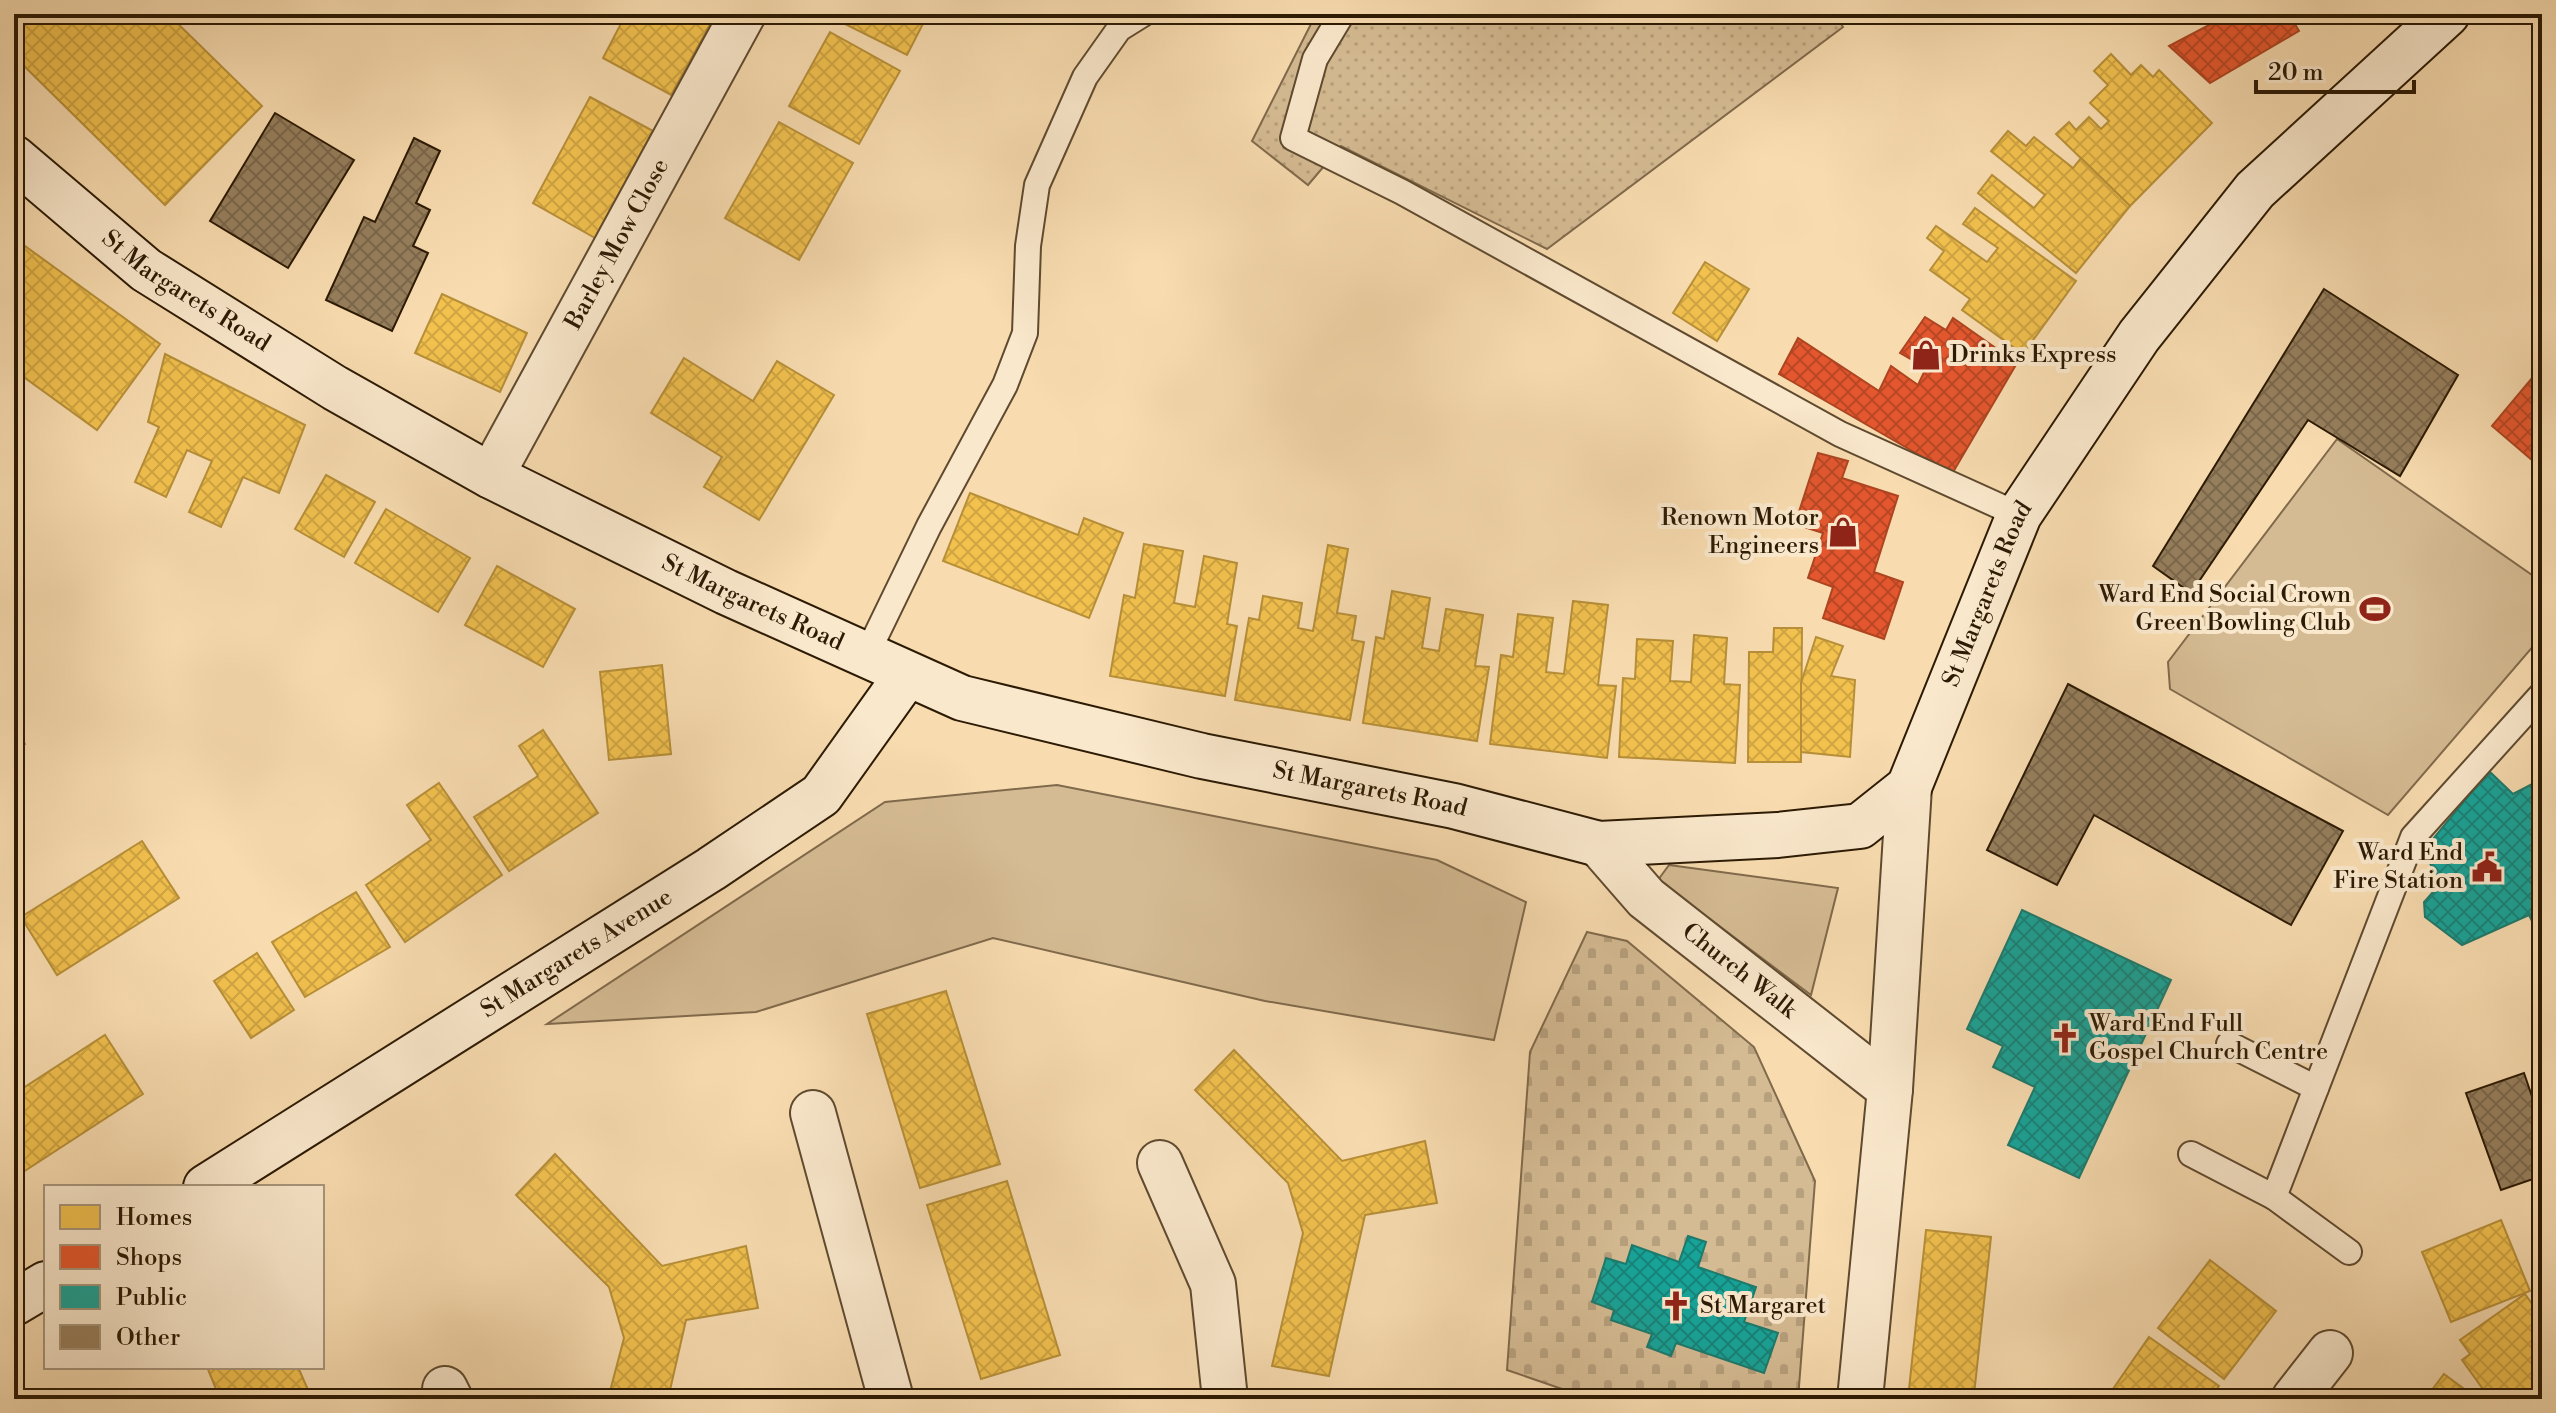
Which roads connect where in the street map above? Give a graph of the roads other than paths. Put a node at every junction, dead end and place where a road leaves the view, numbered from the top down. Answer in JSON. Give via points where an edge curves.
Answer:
{"nodes":[{"id":1,"x":743,"y":14,"type":"edge"},
{"id":2,"x":1143,"y":14,"type":"edge"},
{"id":3,"x":1342,"y":14,"type":"edge"},
{"id":4,"x":2447,"y":14,"type":"edge"},
{"id":5,"x":14,"y":158,"type":"edge"},
{"id":6,"x":491,"y":476,"type":"junction"},
{"id":7,"x":2019,"y":515,"type":"junction"},
{"id":8,"x":865,"y":658,"type":"junction"},
{"id":9,"x":906,"y":676,"type":"junction"},
{"id":10,"x":2542,"y":694,"type":"edge"},
{"id":11,"x":1909,"y":787,"type":"junction"},
{"id":12,"x":1599,"y":844,"type":"junction"},
{"id":13,"x":2229,"y":1044,"type":"dead end"},
{"id":14,"x":2316,"y":1088,"type":"junction"},
{"id":15,"x":1890,"y":1089,"type":"junction"},
{"id":16,"x":813,"y":1113,"type":"dead end"},
{"id":17,"x":2191,"y":1154,"type":"dead end"},
{"id":18,"x":1160,"y":1163,"type":"dead end"},
{"id":19,"x":209,"y":1185,"type":"edge"},
{"id":20,"x":2274,"y":1197,"type":"junction"},
{"id":21,"x":2349,"y":1252,"type":"dead end"},
{"id":22,"x":44,"y":1285,"type":"edge"},
{"id":23,"x":14,"y":1303,"type":"edge"},
{"id":24,"x":2330,"y":1353,"type":"dead end"},
{"id":25,"x":891,"y":1399,"type":"edge"},
{"id":26,"x":1225,"y":1399,"type":"edge"},
{"id":27,"x":1860,"y":1399,"type":"edge"},
{"id":28,"x":2294,"y":1399,"type":"edge"}],
"edges":[{"from":1,"to":6,"type":"street","name":"Barley Mow Close"},
{"from":2,"to":8,"type":"lane","via":[[1119,29],[1085,77],[1037,185],[1028,246],[1025,333],[1005,385]]},
{"from":3,"to":7,"type":"lane","via":[[1315,59],[1293,138],[1402,192],[1840,434]]},
{"from":4,"to":7,"type":"street","name":"St Margarets Road","via":[[2255,190],[2139,336]]},
{"from":5,"to":6,"type":"street","name":"St Margarets Road","via":[[146,270],[335,388]]},
{"from":6,"to":8,"type":"street","name":"St Margarets Road"},
{"from":7,"to":11,"type":"street","name":"St Margarets Road"},
{"from":8,"to":9,"type":"street","name":"St Margarets Road"},
{"from":9,"to":12,"type":"street","name":"St Margarets Road","via":[[962,698],[1202,756],[1454,806]]},
{"from":9,"to":19,"type":"street","name":"St Margarets Avenue","via":[[821,795]]},
{"from":10,"to":14,"type":"lane","via":[[2413,837]]},
{"from":11,"to":12,"type":"street","name":"St Margarets Road","via":[[1860,826]]},
{"from":11,"to":15,"type":"street"},
{"from":12,"to":15,"type":"street","name":"Church Walk","via":[[1646,898]]},
{"from":13,"to":14,"type":"lane"},
{"from":14,"to":20,"type":"lane"},
{"from":15,"to":27,"type":"street"},
{"from":16,"to":25,"type":"street"},
{"from":17,"to":20,"type":"lane"},
{"from":18,"to":26,"type":"street","via":[[1213,1284]]},
{"from":20,"to":21,"type":"lane"},
{"from":22,"to":23,"type":"street"},
{"from":24,"to":28,"type":"street"}]}
